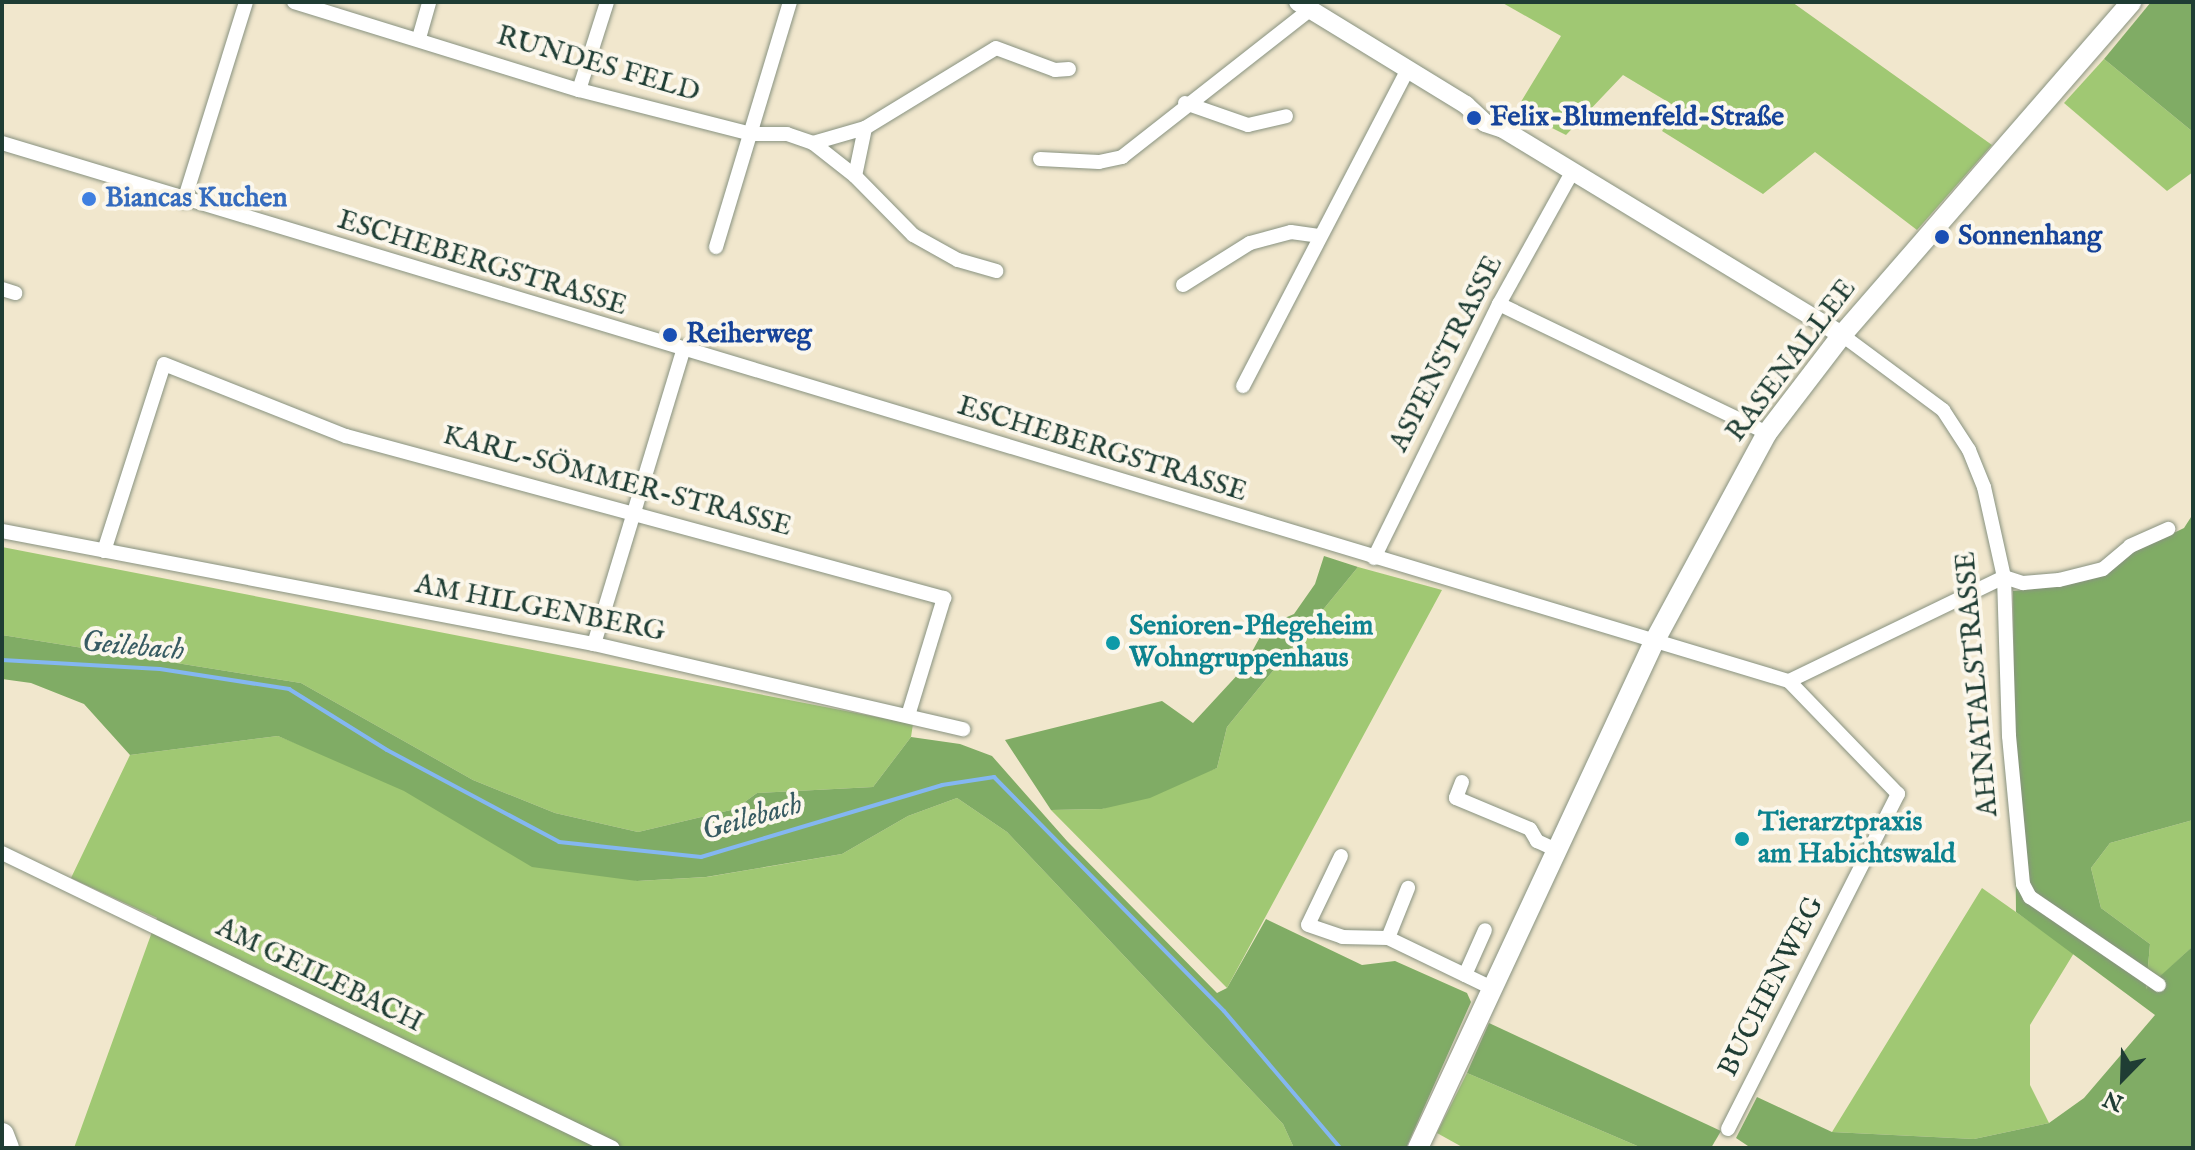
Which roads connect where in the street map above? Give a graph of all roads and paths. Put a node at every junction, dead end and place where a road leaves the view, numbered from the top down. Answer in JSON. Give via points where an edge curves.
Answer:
{"nodes":[{"id":1,"x":246,"y":2,"type":"edge"},
{"id":2,"x":294,"y":2,"type":"edge"},
{"id":3,"x":429,"y":2,"type":"edge"},
{"id":4,"x":607,"y":2,"type":"edge"},
{"id":5,"x":790,"y":2,"type":"edge"},
{"id":6,"x":2131,"y":2,"type":"edge"},
{"id":7,"x":1303,"y":6,"type":"edge"},
{"id":8,"x":419,"y":38,"type":"junction"},
{"id":9,"x":1069,"y":69,"type":"dead end"},
{"id":10,"x":1408,"y":69,"type":"junction"},
{"id":11,"x":579,"y":90,"type":"junction"},
{"id":12,"x":1185,"y":103,"type":"junction"},
{"id":13,"x":1286,"y":116,"type":"dead end"},
{"id":14,"x":865,"y":128,"type":"junction"},
{"id":15,"x":751,"y":134,"type":"junction"},
{"id":16,"x":2,"y":143,"type":"edge"},
{"id":17,"x":813,"y":143,"type":"junction"},
{"id":18,"x":1040,"y":159,"type":"dead end"},
{"id":19,"x":1571,"y":174,"type":"junction"},
{"id":20,"x":855,"y":176,"type":"junction"},
{"id":21,"x":184,"y":201,"type":"junction"},
{"id":22,"x":1319,"y":236,"type":"junction"},
{"id":23,"x":716,"y":247,"type":"dead end"},
{"id":24,"x":996,"y":271,"type":"dead end"},
{"id":25,"x":1183,"y":285,"type":"dead end"},
{"id":26,"x":1499,"y":304,"type":"junction"},
{"id":27,"x":1842,"y":335,"type":"junction"},
{"id":28,"x":683,"y":351,"type":"junction"},
{"id":29,"x":1243,"y":386,"type":"dead end"},
{"id":30,"x":1767,"y":433,"type":"junction"},
{"id":31,"x":632,"y":513,"type":"junction"},
{"id":32,"x":2168,"y":529,"type":"dead end"},
{"id":33,"x":2,"y":531,"type":"edge"},
{"id":34,"x":104,"y":551,"type":"junction"},
{"id":35,"x":1374,"y":558,"type":"junction"},
{"id":36,"x":2004,"y":577,"type":"junction"},
{"id":37,"x":1654,"y":642,"type":"junction"},
{"id":38,"x":594,"y":644,"type":"junction"},
{"id":39,"x":1789,"y":681,"type":"junction"},
{"id":40,"x":908,"y":716,"type":"junction"},
{"id":41,"x":963,"y":729,"type":"dead end"},
{"id":42,"x":1462,"y":782,"type":"dead end"},
{"id":43,"x":1558,"y":851,"type":"junction"},
{"id":44,"x":2,"y":853,"type":"edge"},
{"id":45,"x":1341,"y":856,"type":"dead end"},
{"id":46,"x":1408,"y":888,"type":"dead end"},
{"id":47,"x":1485,"y":930,"type":"dead end"},
{"id":48,"x":1388,"y":938,"type":"junction"},
{"id":49,"x":1465,"y":975,"type":"junction"},
{"id":50,"x":2159,"y":985,"type":"dead end"},
{"id":51,"x":1492,"y":988,"type":"junction"},
{"id":52,"x":1728,"y":1129,"type":"dead end"},
{"id":53,"x":2,"y":1135,"type":"edge"},
{"id":54,"x":1418,"y":1147,"type":"edge"},
{"id":55,"x":7,"y":1148,"type":"edge"},
{"id":56,"x":613,"y":1148,"type":"edge"}],
"edges":[{"from":1,"to":21,"type":"street"},
{"from":2,"to":8,"type":"street","name":"RUNDES FELD"},
{"from":3,"to":8,"type":"street"},
{"from":4,"to":11,"type":"street"},
{"from":5,"to":15,"type":"street"},
{"from":6,"to":27,"type":"main road","name":"RASENALLEE"},
{"from":7,"to":10,"type":"street","name":"AHNATALSTRASSE"},
{"from":7,"to":12,"type":"street","via":[[1207,93]]},
{"from":8,"to":11,"type":"street","name":"RUNDES FELD"},
{"from":9,"to":14,"type":"street","via":[[1055,70],[996,48]]},
{"from":10,"to":19,"type":"street","name":"AHNATALSTRASSE","via":[[1466,105],[1491,113],[1503,129]]},
{"from":10,"to":22,"type":"street"},
{"from":11,"to":15,"type":"street","name":"RUNDES FELD"},
{"from":12,"to":13,"type":"street","via":[[1248,125]]},
{"from":12,"to":18,"type":"street","via":[[1122,157],[1099,162]]},
{"from":14,"to":17,"type":"street"},
{"from":14,"to":20,"type":"street"},
{"from":15,"to":17,"type":"street","name":"RUNDES FELD","via":[[787,134]]},
{"from":15,"to":23,"type":"street"},
{"from":16,"to":21,"type":"street","name":"ESCHEBERGSTRASSE"},
{"from":17,"to":20,"type":"street"},
{"from":19,"to":26,"type":"street","name":"ASPENSTRASSE"},
{"from":19,"to":27,"type":"street","name":"AHNATALSTRASSE"},
{"from":20,"to":24,"type":"street","via":[[913,235],[958,260]]},
{"from":21,"to":28,"type":"street","name":"ESCHEBERGSTRASSE"},
{"from":22,"to":25,"type":"street","via":[[1291,232],[1250,243]]},
{"from":22,"to":29,"type":"street"},
{"from":26,"to":30,"type":"street"},
{"from":26,"to":35,"type":"street","name":"ASPENSTRASSE"},
{"from":27,"to":30,"type":"main road","name":"RASENALLEE"},
{"from":27,"to":36,"type":"street","name":"AHNATALSTRASSE","via":[[1943,410],[1969,450],[1984,487]]},
{"from":28,"to":31,"type":"street"},
{"from":28,"to":35,"type":"street","name":"ESCHEBERGSTRASSE"},
{"from":30,"to":37,"type":"main road","name":"RASENALLEE"},
{"from":31,"to":34,"type":"street","name":"KARL-SÖMMER-STRASSE","via":[[346,436],[164,364]]},
{"from":31,"to":38,"type":"street"},
{"from":31,"to":40,"type":"street","name":"KARL-SÖMMER-STRASSE","via":[[944,598]]},
{"from":32,"to":36,"type":"street","via":[[2130,546],[2103,569],[2023,583]]},
{"from":33,"to":34,"type":"street","name":"AM HILGENBERG"},
{"from":34,"to":38,"type":"street","name":"AM HILGENBERG"},
{"from":35,"to":37,"type":"street","name":"ESCHEBERGSTRASSE"},
{"from":36,"to":39,"type":"street"},
{"from":36,"to":50,"type":"street","name":"AHNATALSTRASSE","via":[[2009,736],[2023,884],[2030,897]]},
{"from":37,"to":39,"type":"street","name":"ESCHEBERGSTRASSE"},
{"from":37,"to":43,"type":"main road","name":"RASENALLEE"},
{"from":38,"to":40,"type":"street","name":"AM HILGENBERG"},
{"from":39,"to":52,"type":"street","name":"BUCHENWEG","via":[[1898,794]]},
{"from":40,"to":41,"type":"street","name":"AM HILGENBERG"},
{"from":42,"to":43,"type":"street","via":[[1456,798],[1530,829],[1537,841]]},
{"from":43,"to":51,"type":"main road","name":"RASENALLEE"},
{"from":44,"to":56,"type":"street","name":"AM GEILEBACH"},
{"from":45,"to":48,"type":"street","via":[[1308,925],[1342,937]]},
{"from":46,"to":48,"type":"street"},
{"from":47,"to":49,"type":"street"},
{"from":48,"to":49,"type":"street"},
{"from":49,"to":51,"type":"street"},
{"from":51,"to":54,"type":"main road","name":"RASENALLEE"},
{"from":53,"to":55,"type":"main road"}]}
